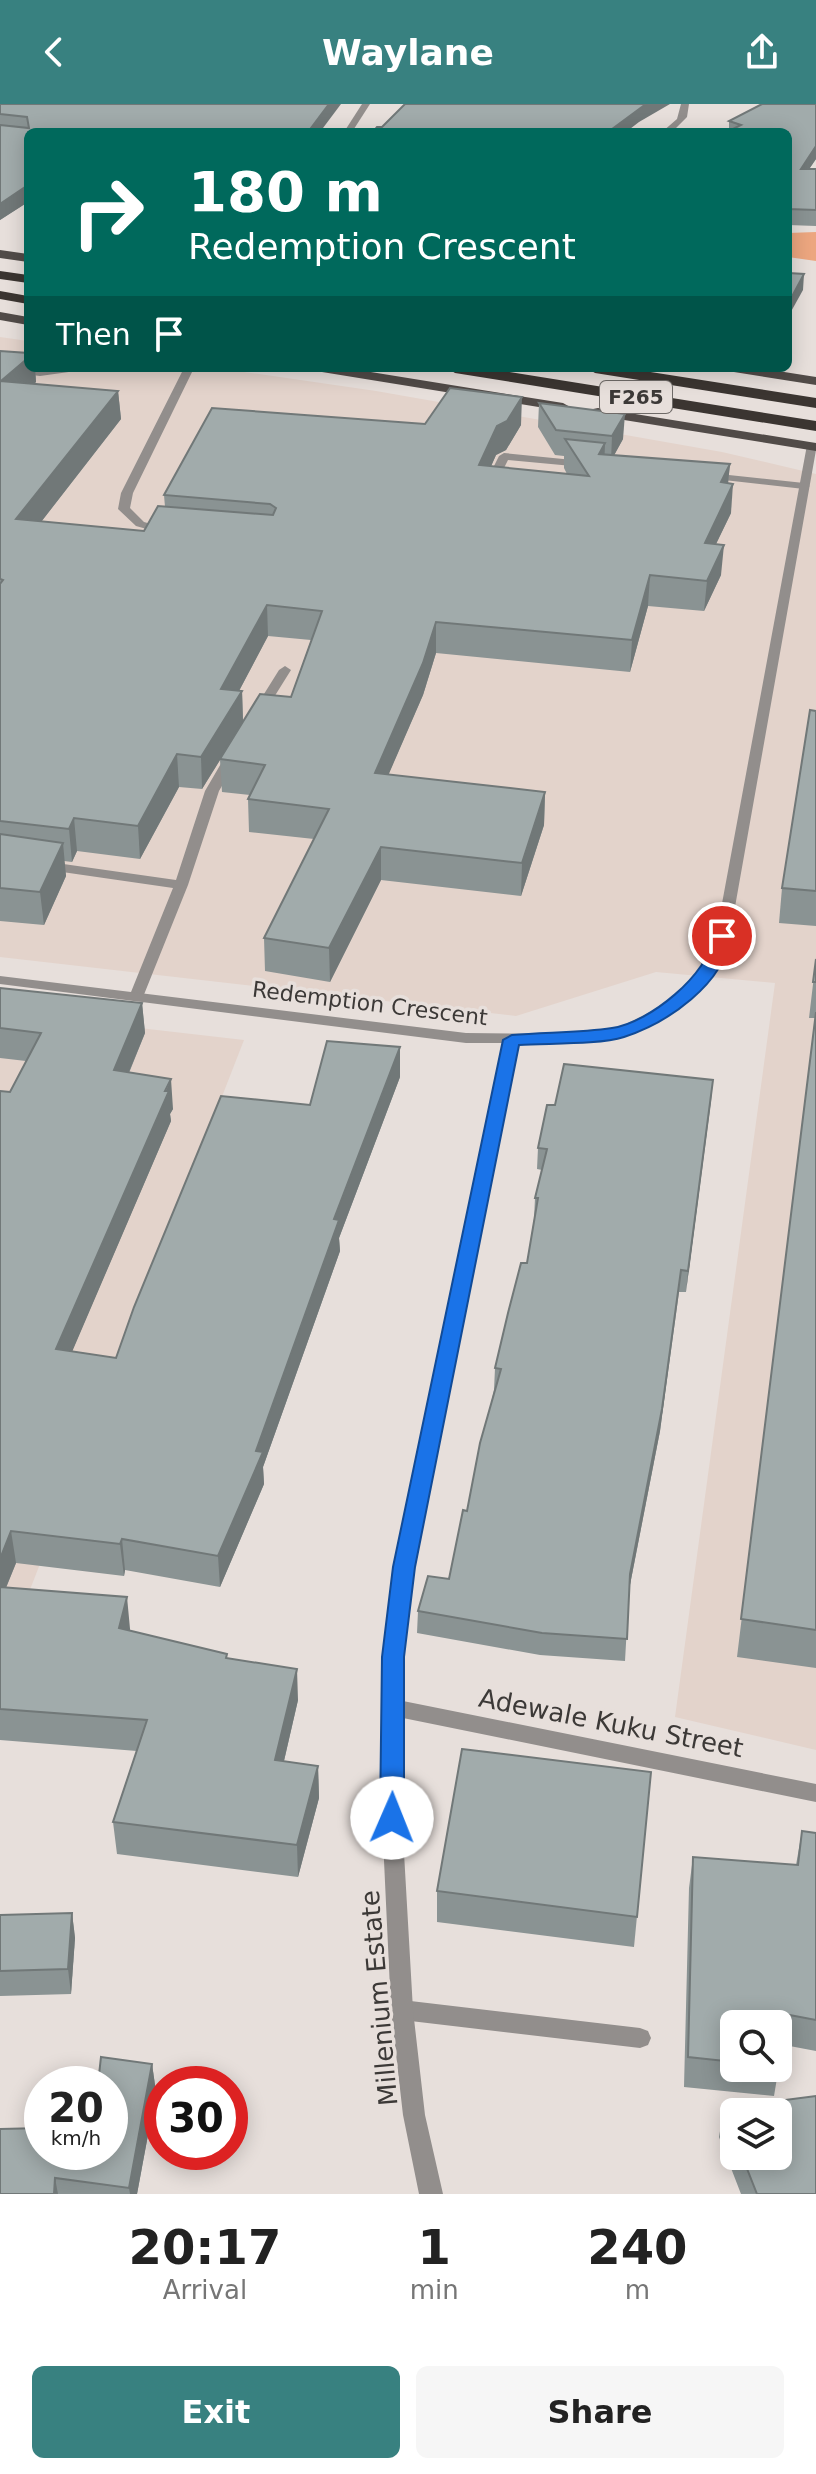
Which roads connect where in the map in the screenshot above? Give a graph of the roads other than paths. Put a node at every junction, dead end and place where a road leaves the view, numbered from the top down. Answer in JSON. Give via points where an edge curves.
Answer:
{"nodes":[{"id":1,"x":366,"y":104,"type":"edge"},
{"id":2,"x":685,"y":104,"type":"edge"},
{"id":3,"x":351,"y":128,"type":"edge"},
{"id":4,"x":672,"y":128,"type":"edge"},
{"id":5,"x":0,"y":254,"type":"edge"},
{"id":6,"x":24,"y":257,"type":"edge"},
{"id":7,"x":0,"y":275,"type":"edge"},
{"id":8,"x":24,"y":278,"type":"edge"},
{"id":9,"x":0,"y":295,"type":"edge"},
{"id":10,"x":24,"y":299,"type":"edge"},
{"id":11,"x":0,"y":316,"type":"edge"},
{"id":12,"x":24,"y":320,"type":"edge"},
{"id":13,"x":0,"y":368,"type":"edge"},
{"id":14,"x":24,"y":371,"type":"edge"},
{"id":15,"x":187,"y":372,"type":"edge"},
{"id":16,"x":347,"y":372,"type":"edge"},
{"id":17,"x":480,"y":372,"type":"edge"},
{"id":18,"x":620,"y":372,"type":"edge"},
{"id":19,"x":759,"y":372,"type":"edge"},
{"id":20,"x":816,"y":381,"type":"edge"},
{"id":21,"x":816,"y":403,"type":"edge"},
{"id":22,"x":574,"y":409,"type":"edge"},
{"id":23,"x":590,"y":411,"type":"edge"},
{"id":24,"x":816,"y":426,"type":"edge"},
{"id":25,"x":814,"y":447,"type":"edge"},
{"id":26,"x":598,"y":465,"type":"edge"},
{"id":27,"x":691,"y":475,"type":"edge"},
{"id":28,"x":804,"y":486,"type":"junction"},
{"id":29,"x":490,"y":487,"type":"edge"},
{"id":30,"x":180,"y":533,"type":"edge"},
{"id":31,"x":285,"y":670,"type":"dead end"},
{"id":32,"x":0,"y":859,"type":"edge"},
{"id":33,"x":181,"y":885,"type":"junction"},
{"id":34,"x":0,"y":980,"type":"edge"},
{"id":35,"x":136,"y":997,"type":"junction"},
{"id":36,"x":512,"y":1040,"type":"junction"},
{"id":37,"x":395,"y":1708,"type":"junction"},
{"id":38,"x":816,"y":1793,"type":"edge"},
{"id":39,"x":402,"y":2010,"type":"junction"},
{"id":40,"x":640,"y":2038,"type":"dead end"},
{"id":41,"x":431,"y":2194,"type":"edge"}],
"edges":[{"from":1,"to":3,"type":"street"},
{"from":2,"to":4,"type":"street","via":[[680,123]]},
{"from":5,"to":6,"type":"main road"},
{"from":7,"to":8,"type":"highway"},
{"from":9,"to":10,"type":"highway"},
{"from":11,"to":12,"type":"main road"},
{"from":13,"to":14,"type":"street"},
{"from":15,"to":30,"type":"street","via":[[124,509],[140,524]]},
{"from":16,"to":22,"type":"main road"},
{"from":17,"to":24,"type":"highway","number":"F265"},
{"from":18,"to":21,"type":"highway","number":"F265"},
{"from":19,"to":20,"type":"main road"},
{"from":23,"to":25,"type":"main road"},
{"from":25,"to":28,"type":"street","name":"Redemption Crescent"},
{"from":26,"to":29,"type":"street","via":[[504,456]]},
{"from":27,"to":28,"type":"street"},
{"from":28,"to":36,"type":"street","name":"Redemption Crescent","via":[[720,952],[699,983],[661,1012],[619,1033]]},
{"from":31,"to":33,"type":"street","via":[[212,791]]},
{"from":32,"to":33,"type":"street"},
{"from":33,"to":35,"type":"street"},
{"from":34,"to":35,"type":"street","name":"Redemption Crescent"},
{"from":35,"to":36,"type":"street","name":"Redemption Crescent"},
{"from":36,"to":37,"type":"street","name":"Millenium Estate","via":[[404,1567],[393,1657]]},
{"from":37,"to":38,"type":"street","name":"Adewale Kuku Street"},
{"from":37,"to":39,"type":"street","name":"Millenium Estate","via":[[392,1818]]},
{"from":39,"to":40,"type":"street"},
{"from":39,"to":41,"type":"street","name":"Millenium Estate","via":[[414,2115]]}]}
